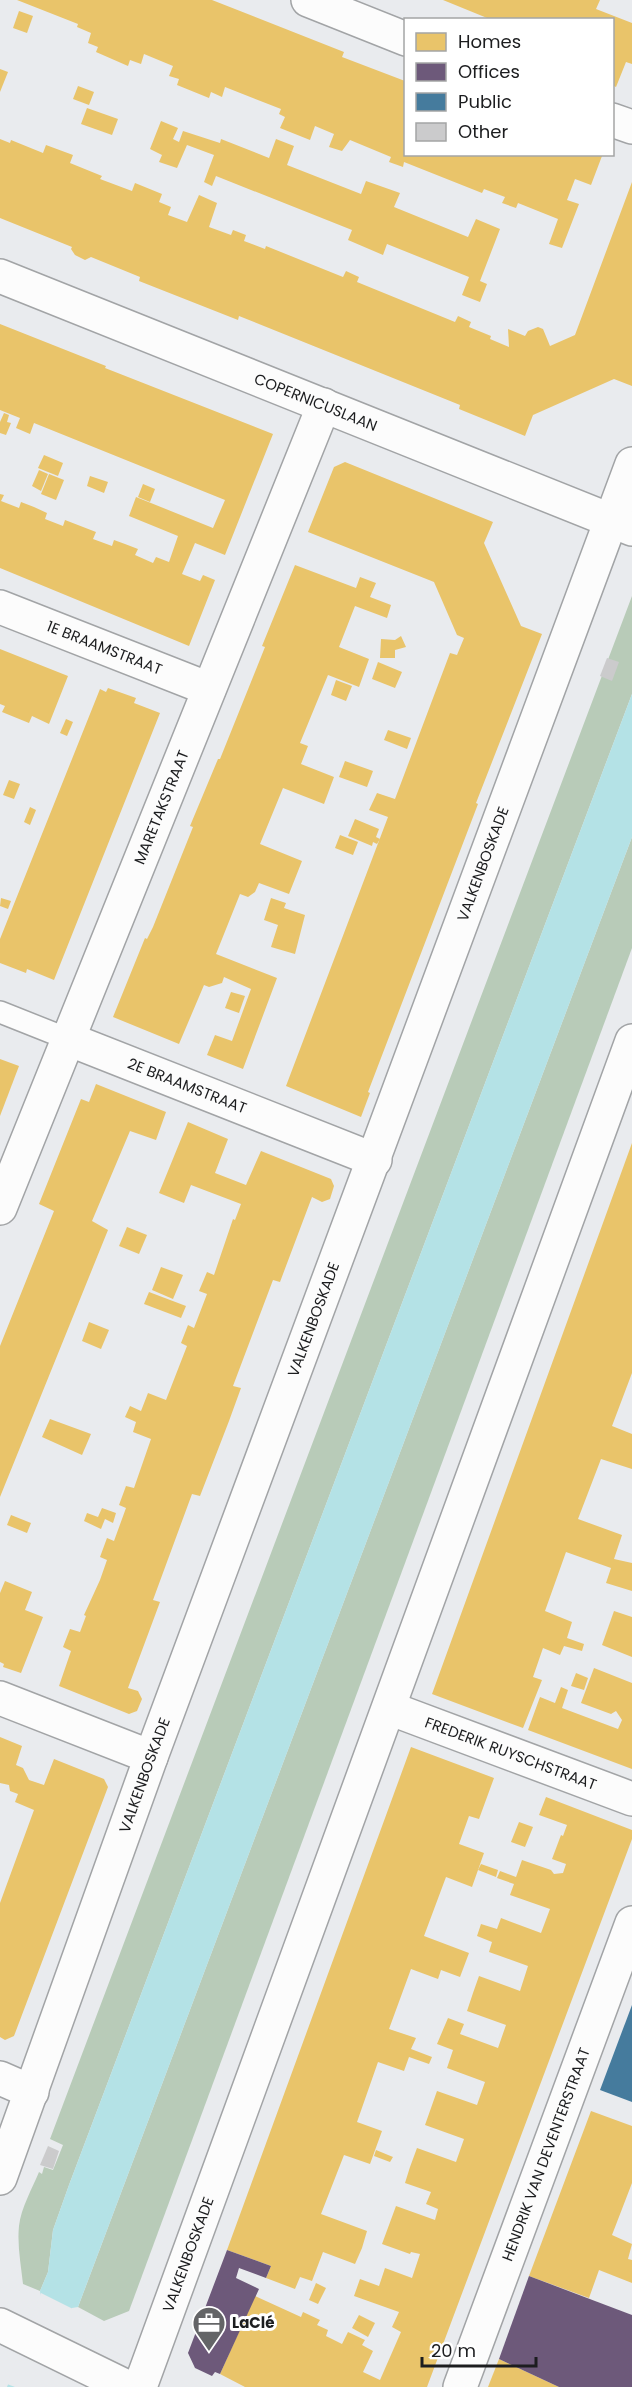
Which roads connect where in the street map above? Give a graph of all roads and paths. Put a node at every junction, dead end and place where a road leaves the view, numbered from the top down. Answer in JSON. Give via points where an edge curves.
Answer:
{"nodes":[{"id":1,"x":308,"y":0,"type":"edge"},
{"id":2,"x":404,"y":39,"type":"edge"},
{"id":3,"x":614,"y":121,"type":"edge"},
{"id":4,"x":632,"y":127,"type":"edge"},
{"id":5,"x":0,"y":276,"type":"edge"},
{"id":6,"x":324,"y":405,"type":"junction"},
{"id":7,"x":632,"y":464,"type":"edge"},
{"id":8,"x":621,"y":525,"type":"edge"},
{"id":9,"x":0,"y":607,"type":"edge"},
{"id":10,"x":209,"y":689,"type":"junction"},
{"id":11,"x":0,"y":1012,"type":"edge"},
{"id":12,"x":68,"y":1039,"type":"junction"},
{"id":13,"x":632,"y":1041,"type":"edge"},
{"id":14,"x":375,"y":1160,"type":"junction"},
{"id":15,"x":0,"y":1208,"type":"edge"},
{"id":16,"x":0,"y":1698,"type":"edge"},
{"id":17,"x":389,"y":1708,"type":"junction"},
{"id":18,"x":151,"y":1757,"type":"junction"},
{"id":19,"x":632,"y":1799,"type":"edge"},
{"id":20,"x":632,"y":1923,"type":"edge"},
{"id":21,"x":0,"y":2078,"type":"edge"},
{"id":22,"x":32,"y":2092,"type":"junction"},
{"id":23,"x":0,"y":2178,"type":"edge"},
{"id":24,"x":12,"y":2331,"type":"edge"},
{"id":25,"x":127,"y":2387,"type":"edge"},
{"id":26,"x":140,"y":2387,"type":"edge"},
{"id":27,"x":460,"y":2387,"type":"edge"}],
"edges":[{"from":1,"to":2,"type":"street"},
{"from":3,"to":4,"type":"street"},
{"from":5,"to":6,"type":"street","name":"COPERNICUSLAAN"},
{"from":6,"to":8,"type":"street","name":"COPERNICUSLAAN"},
{"from":6,"to":10,"type":"street","name":"MARETAKSTRAAT"},
{"from":7,"to":8,"type":"street","name":"VALKENBOSKADE"},
{"from":8,"to":14,"type":"street","name":"VALKENBOSKADE"},
{"from":9,"to":10,"type":"street","name":"1E BRAAMSTRAAT"},
{"from":10,"to":12,"type":"street","name":"MARETAKSTRAAT"},
{"from":11,"to":12,"type":"lane","name":"2E BRAAMSTRAAT"},
{"from":12,"to":14,"type":"street","name":"2E BRAAMSTRAAT"},
{"from":12,"to":15,"type":"street","name":"MARETAKSTRAAT"},
{"from":13,"to":17,"type":"street","name":"VALKENBOSKADE"},
{"from":14,"to":18,"type":"street","name":"VALKENBOSKADE"},
{"from":16,"to":18,"type":"street"},
{"from":17,"to":19,"type":"street","name":"FREDERIK RUYSCHSTRAAT"},
{"from":17,"to":26,"type":"street","name":"VALKENBOSKADE"},
{"from":18,"to":22,"type":"street","name":"VALKENBOSKADE"},
{"from":20,"to":27,"type":"street","name":"HENDRIK VAN DEVENTERSTRAAT"},
{"from":21,"to":22,"type":"street"},
{"from":22,"to":23,"type":"street","name":"VALKENBOSKADE"},
{"from":24,"to":25,"type":"street"}]}
